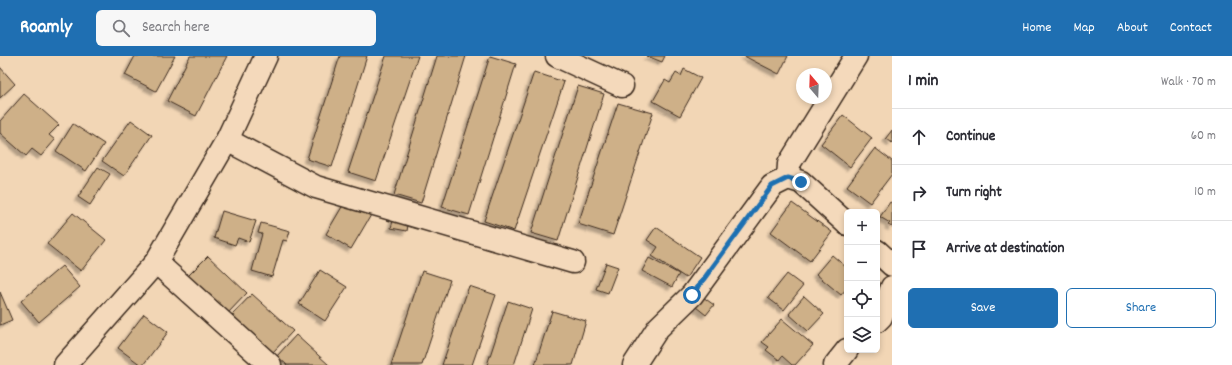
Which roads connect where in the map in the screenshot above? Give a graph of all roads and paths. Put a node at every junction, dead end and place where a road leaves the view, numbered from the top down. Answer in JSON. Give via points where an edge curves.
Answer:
{"nodes":[{"id":1,"x":266,"y":56,"type":"edge"},
{"id":2,"x":557,"y":56,"type":"edge"},
{"id":3,"x":856,"y":56,"type":"edge"},
{"id":4,"x":622,"y":86,"type":"dead end"},
{"id":5,"x":228,"y":140,"type":"junction"},
{"id":6,"x":788,"y":178,"type":"junction"},
{"id":7,"x":844,"y":221,"type":"edge"},
{"id":8,"x":880,"y":254,"type":"edge"},
{"id":9,"x":156,"y":262,"type":"junction"},
{"id":10,"x":573,"y":262,"type":"dead end"},
{"id":11,"x":892,"y":265,"type":"edge"},
{"id":12,"x":892,"y":288,"type":"edge"},
{"id":13,"x":880,"y":318,"type":"edge"},
{"id":14,"x":845,"y":353,"type":"edge"},
{"id":15,"x":65,"y":365,"type":"edge"},
{"id":16,"x":270,"y":365,"type":"edge"},
{"id":17,"x":634,"y":365,"type":"edge"},
{"id":18,"x":835,"y":365,"type":"edge"}],
"edges":[{"from":1,"to":5,"type":"street"},
{"from":2,"to":4,"type":"street"},
{"from":3,"to":6,"type":"street","via":[[789,164]]},
{"from":5,"to":9,"type":"street"},
{"from":5,"to":10,"type":"street","via":[[316,187]]},
{"from":6,"to":7,"type":"street","via":[[801,182]]},
{"from":6,"to":17,"type":"street","via":[[772,186],[692,295],[658,328]]},
{"from":8,"to":11,"type":"street"},
{"from":9,"to":15,"type":"street"},
{"from":9,"to":16,"type":"street"},
{"from":12,"to":13,"type":"street"},
{"from":14,"to":18,"type":"street"}]}
